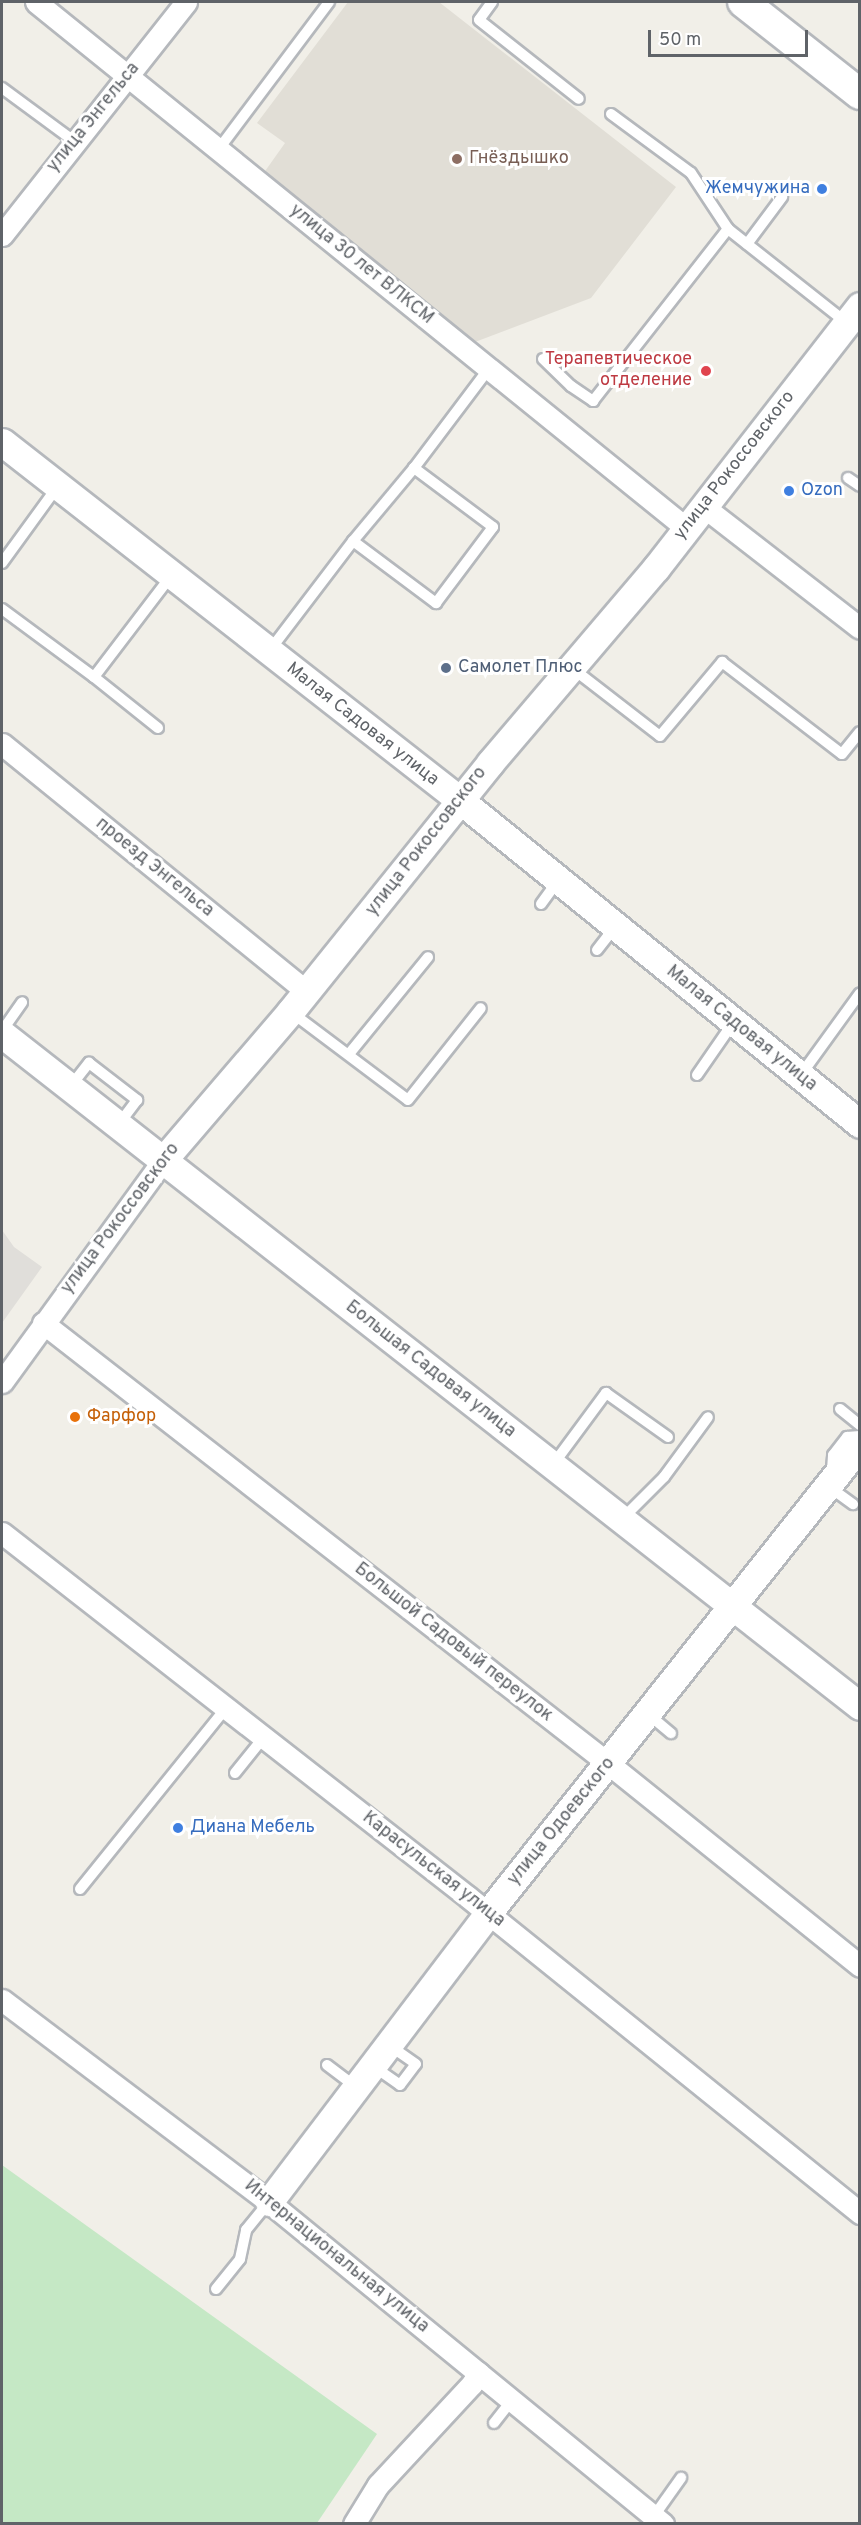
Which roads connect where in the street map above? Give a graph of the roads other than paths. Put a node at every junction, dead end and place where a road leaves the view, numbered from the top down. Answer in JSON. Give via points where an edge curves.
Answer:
{"nodes":[{"id":1,"x":36,"y":2,"type":"edge"},
{"id":2,"x":186,"y":2,"type":"edge"},
{"id":3,"x":329,"y":2,"type":"edge"},
{"id":4,"x":492,"y":2,"type":"edge"},
{"id":5,"x":743,"y":2,"type":"edge"},
{"id":6,"x":129,"y":75,"type":"junction"},
{"id":7,"x":2,"y":88,"type":"edge"},
{"id":8,"x":860,"y":94,"type":"edge"},
{"id":9,"x":579,"y":99,"type":"dead end"},
{"id":10,"x":611,"y":114,"type":"dead end"},
{"id":11,"x":74,"y":141,"type":"junction"},
{"id":12,"x":218,"y":150,"type":"junction"},
{"id":13,"x":782,"y":197,"type":"dead end"},
{"id":14,"x":728,"y":229,"type":"junction"},
{"id":15,"x":2,"y":235,"type":"edge"},
{"id":16,"x":747,"y":244,"type":"junction"},
{"id":17,"x":853,"y":315,"type":"edge"},
{"id":18,"x":543,"y":359,"type":"dead end"},
{"id":19,"x":490,"y":367,"type":"junction"},
{"id":20,"x":2,"y":442,"type":"edge"},
{"id":21,"x":414,"y":468,"type":"junction"},
{"id":22,"x":848,"y":478,"type":"dead end"},
{"id":23,"x":58,"y":486,"type":"junction"},
{"id":24,"x":860,"y":486,"type":"edge"},
{"id":25,"x":704,"y":507,"type":"junction"},
{"id":26,"x":686,"y":528,"type":"junction"},
{"id":27,"x":353,"y":541,"type":"junction"},
{"id":28,"x":2,"y":563,"type":"edge"},
{"id":29,"x":171,"y":576,"type":"junction"},
{"id":30,"x":2,"y":609,"type":"edge"},
{"id":31,"x":860,"y":628,"type":"edge"},
{"id":32,"x":268,"y":653,"type":"junction"},
{"id":33,"x":572,"y":668,"type":"junction"},
{"id":34,"x":94,"y":677,"type":"junction"},
{"id":35,"x":158,"y":728,"type":"dead end"},
{"id":36,"x":860,"y":732,"type":"edge"},
{"id":37,"x":2,"y":744,"type":"edge"},
{"id":38,"x":461,"y":801,"type":"junction"},
{"id":39,"x":559,"y":881,"type":"junction"},
{"id":40,"x":541,"y":903,"type":"dead end"},
{"id":41,"x":616,"y":927,"type":"junction"},
{"id":42,"x":597,"y":950,"type":"dead end"},
{"id":43,"x":428,"y":957,"type":"dead end"},
{"id":44,"x":860,"y":993,"type":"edge"},
{"id":45,"x":22,"y":1002,"type":"dead end"},
{"id":46,"x":298,"y":1002,"type":"junction"},
{"id":47,"x":482,"y":1008,"type":"dead end"},
{"id":48,"x":733,"y":1023,"type":"junction"},
{"id":49,"x":2,"y":1033,"type":"edge"},
{"id":50,"x":349,"y":1054,"type":"junction"},
{"id":51,"x":697,"y":1075,"type":"dead end"},
{"id":52,"x":799,"y":1076,"type":"junction"},
{"id":53,"x":860,"y":1124,"type":"edge"},
{"id":54,"x":164,"y":1159,"type":"junction"},
{"id":55,"x":43,"y":1323,"type":"junction"},
{"id":56,"x":2,"y":1382,"type":"edge"},
{"id":57,"x":840,"y":1409,"type":"dead end"},
{"id":58,"x":708,"y":1417,"type":"dead end"},
{"id":59,"x":860,"y":1425,"type":"edge"},
{"id":60,"x":860,"y":1436,"type":"edge"},
{"id":61,"x":668,"y":1437,"type":"dead end"},
{"id":62,"x":860,"y":1445,"type":"edge"},
{"id":63,"x":552,"y":1466,"type":"junction"},
{"id":64,"x":829,"y":1483,"type":"junction"},
{"id":65,"x":853,"y":1504,"type":"dead end"},
{"id":66,"x":621,"y":1521,"type":"junction"},
{"id":67,"x":2,"y":1533,"type":"edge"},
{"id":68,"x":732,"y":1606,"type":"junction"},
{"id":69,"x":860,"y":1706,"type":"edge"},
{"id":70,"x":226,"y":1708,"type":"junction"},
{"id":71,"x":647,"y":1714,"type":"junction"},
{"id":72,"x":671,"y":1733,"type":"dead end"},
{"id":73,"x":264,"y":1737,"type":"junction"},
{"id":74,"x":609,"y":1764,"type":"junction"},
{"id":75,"x":235,"y":1773,"type":"dead end"},
{"id":76,"x":80,"y":1889,"type":"dead end"},
{"id":77,"x":488,"y":1913,"type":"junction"},
{"id":78,"x":860,"y":1966,"type":"edge"},
{"id":79,"x":2,"y":2000,"type":"edge"},
{"id":80,"x":327,"y":2065,"type":"dead end"},
{"id":81,"x":356,"y":2087,"type":"junction"},
{"id":82,"x":269,"y":2202,"type":"junction"},
{"id":83,"x":860,"y":2213,"type":"edge"},
{"id":84,"x":216,"y":2289,"type":"dead end"},
{"id":85,"x":478,"y":2373,"type":"junction"},
{"id":86,"x":512,"y":2400,"type":"junction"},
{"id":87,"x":494,"y":2423,"type":"dead end"},
{"id":88,"x":681,"y":2478,"type":"dead end"},
{"id":89,"x":659,"y":2520,"type":"edge"},
{"id":90,"x":354,"y":2523,"type":"edge"}],
"edges":[{"from":1,"to":6,"type":"street","name":"улица 30 лет ВЛКСМ"},
{"from":2,"to":6,"type":"street","name":"улица Энгельса"},
{"from":3,"to":12,"type":"lane"},
{"from":4,"to":9,"type":"lane","via":[[479,20]]},
{"from":5,"to":8,"type":"main road"},
{"from":6,"to":11,"type":"street","name":"улица Энгельса"},
{"from":6,"to":12,"type":"street","name":"улица 30 лет ВЛКСМ"},
{"from":7,"to":11,"type":"lane"},
{"from":10,"to":14,"type":"lane","via":[[690,173]]},
{"from":11,"to":15,"type":"street","name":"улица Энгельса"},
{"from":12,"to":19,"type":"street","name":"улица 30 лет ВЛКСМ"},
{"from":13,"to":16,"type":"lane"},
{"from":14,"to":16,"type":"lane"},
{"from":14,"to":18,"type":"lane","via":[[594,401]]},
{"from":16,"to":17,"type":"lane"},
{"from":17,"to":25,"type":"street","name":"улица Рокоссовского"},
{"from":19,"to":21,"type":"lane"},
{"from":19,"to":26,"type":"street","name":"улица 30 лет ВЛКСМ"},
{"from":20,"to":23,"type":"street","name":"Малая Садовая улица"},
{"from":21,"to":27,"type":"lane"},
{"from":21,"to":27,"type":"lane","via":[[493,527],[436,603]]},
{"from":22,"to":24,"type":"lane"},
{"from":23,"to":28,"type":"lane"},
{"from":23,"to":29,"type":"street","name":"Малая Садовая улица"},
{"from":25,"to":26,"type":"street","name":"улица Рокоссовского"},
{"from":25,"to":31,"type":"street"},
{"from":26,"to":33,"type":"street","name":"улица Рокоссовского"},
{"from":27,"to":32,"type":"lane"},
{"from":29,"to":32,"type":"street","name":"Малая Садовая улица"},
{"from":29,"to":34,"type":"lane"},
{"from":30,"to":34,"type":"lane"},
{"from":32,"to":38,"type":"street","name":"Малая Садовая улица"},
{"from":33,"to":36,"type":"lane","via":[[660,736],[722,662],[842,754]]},
{"from":33,"to":38,"type":"street","name":"улица Рокоссовского"},
{"from":34,"to":35,"type":"lane"},
{"from":37,"to":46,"type":"street","name":"проезд Энгельса"},
{"from":38,"to":39,"type":"street","name":"Малая Садовая улица"},
{"from":38,"to":46,"type":"street","name":"улица Рокоссовского"},
{"from":39,"to":40,"type":"lane"},
{"from":39,"to":41,"type":"street","name":"Малая Садовая улица"},
{"from":41,"to":42,"type":"lane"},
{"from":41,"to":48,"type":"street","name":"Малая Садовая улица"},
{"from":43,"to":50,"type":"lane"},
{"from":44,"to":52,"type":"lane"},
{"from":45,"to":49,"type":"lane"},
{"from":46,"to":50,"type":"lane"},
{"from":46,"to":54,"type":"street","name":"улица Рокоссовского"},
{"from":47,"to":50,"type":"lane","via":[[408,1100]]},
{"from":48,"to":51,"type":"lane"},
{"from":48,"to":52,"type":"street","name":"Малая Садовая улица"},
{"from":49,"to":54,"type":"street","name":"Большая Садовая улица"},
{"from":52,"to":53,"type":"street","name":"Малая Садовая улица"},
{"from":54,"to":55,"type":"street","name":"улица Рокоссовского"},
{"from":54,"to":63,"type":"street","name":"Большая Садовая улица"},
{"from":55,"to":56,"type":"street","name":"улица Рокоссовского"},
{"from":55,"to":74,"type":"street","name":"Большой Садовый переулок"},
{"from":57,"to":59,"type":"lane"},
{"from":58,"to":66,"type":"lane","via":[[664,1477]]},
{"from":60,"to":64,"type":"lane","via":[[847,1437],[833,1455]]},
{"from":61,"to":63,"type":"lane","via":[[606,1393]]},
{"from":62,"to":64,"type":"street","name":"улица Одоевского"},
{"from":63,"to":66,"type":"street","name":"Большая Садовая улица"},
{"from":64,"to":65,"type":"lane"},
{"from":64,"to":68,"type":"street","name":"улица Одоевского"},
{"from":66,"to":68,"type":"street","name":"Большая Садовая улица"},
{"from":67,"to":70,"type":"street","name":"Карасульская улица"},
{"from":68,"to":69,"type":"street","name":"Большая Садовая улица"},
{"from":68,"to":71,"type":"street","name":"улица Одоевского"},
{"from":70,"to":73,"type":"street","name":"Карасульская улица"},
{"from":70,"to":76,"type":"lane"},
{"from":71,"to":72,"type":"lane"},
{"from":71,"to":74,"type":"street","name":"улица Одоевского"},
{"from":73,"to":75,"type":"lane"},
{"from":73,"to":77,"type":"street","name":"Карасульская улица"},
{"from":74,"to":77,"type":"street","name":"улица Одоевского"},
{"from":74,"to":78,"type":"street","name":"Большой Садовый переулок"},
{"from":77,"to":81,"type":"street","name":"улица Одоевского"},
{"from":77,"to":83,"type":"street","name":"Карасульская улица"},
{"from":79,"to":82,"type":"street","name":"Интернациональная улица"},
{"from":80,"to":81,"type":"lane"},
{"from":81,"to":82,"type":"street","name":"улица Одоевского"},
{"from":82,"to":84,"type":"lane","via":[[246,2230],[240,2259]]},
{"from":82,"to":85,"type":"street","name":"Интернациональная улица"},
{"from":85,"to":86,"type":"street","name":"Интернациональная улица"},
{"from":85,"to":90,"type":"street","via":[[378,2486]]},
{"from":86,"to":87,"type":"lane"},
{"from":86,"to":89,"type":"street","name":"Интернациональная улица"},
{"from":88,"to":89,"type":"lane"}]}
